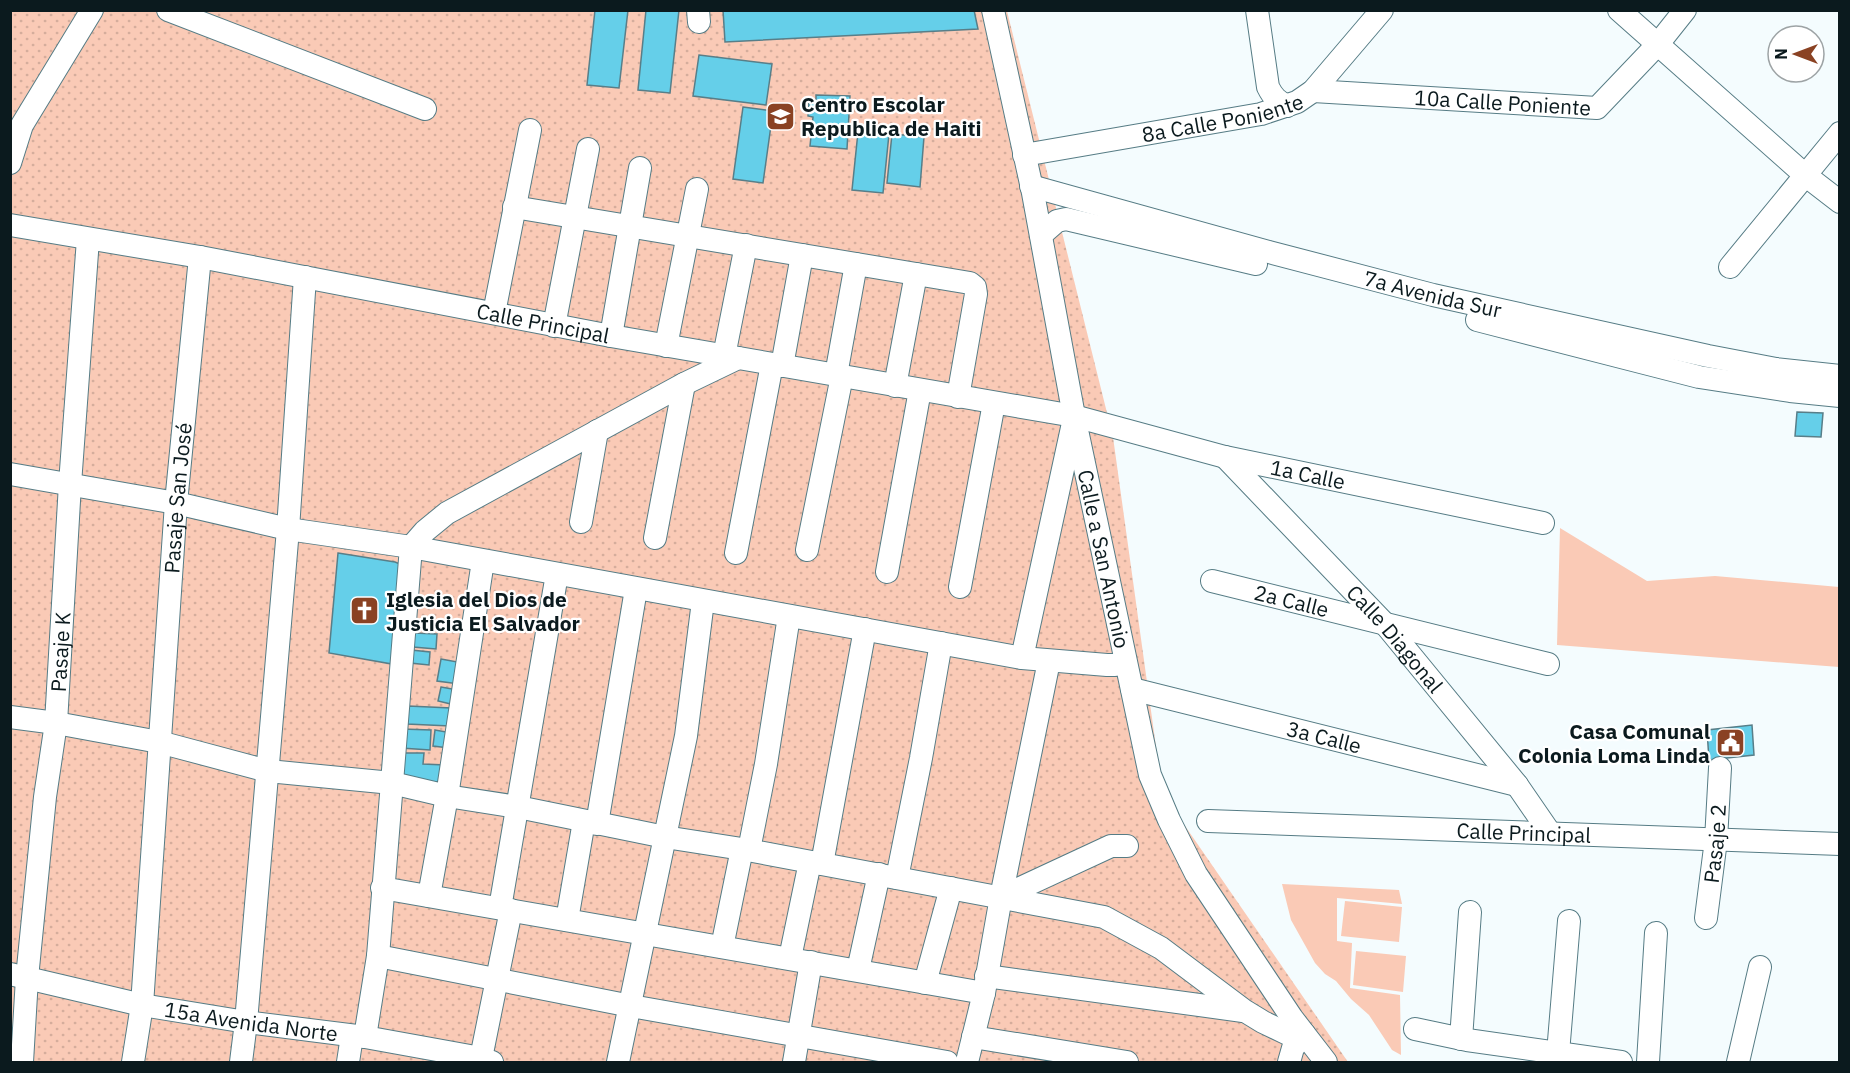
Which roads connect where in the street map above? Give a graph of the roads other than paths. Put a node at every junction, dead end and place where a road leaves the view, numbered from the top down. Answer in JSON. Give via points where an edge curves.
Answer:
{"nodes":[{"id":1,"x":92,"y":10,"type":"edge"},
{"id":2,"x":168,"y":10,"type":"edge"},
{"id":3,"x":993,"y":10,"type":"edge"},
{"id":4,"x":1257,"y":10,"type":"edge"},
{"id":5,"x":1382,"y":10,"type":"edge"},
{"id":6,"x":1619,"y":10,"type":"edge"},
{"id":7,"x":1685,"y":10,"type":"edge"},
{"id":8,"x":1658,"y":44,"type":"junction"},
{"id":9,"x":1312,"y":91,"type":"junction"},
{"id":10,"x":1287,"y":106,"type":"junction"},
{"id":11,"x":425,"y":109,"type":"dead end"},
{"id":12,"x":530,"y":130,"type":"dead end"},
{"id":13,"x":1839,"y":133,"type":"edge"},
{"id":14,"x":588,"y":149,"type":"dead end"},
{"id":15,"x":1024,"y":155,"type":"junction"},
{"id":16,"x":10,"y":163,"type":"edge"},
{"id":17,"x":640,"y":168,"type":"dead end"},
{"id":18,"x":1805,"y":175,"type":"junction"},
{"id":19,"x":1031,"y":186,"type":"junction"},
{"id":20,"x":697,"y":189,"type":"dead end"},
{"id":21,"x":1839,"y":202,"type":"edge"},
{"id":22,"x":514,"y":207,"type":"junction"},
{"id":23,"x":575,"y":217,"type":"junction"},
{"id":24,"x":10,"y":225,"type":"edge"},
{"id":25,"x":630,"y":226,"type":"junction"},
{"id":26,"x":1041,"y":235,"type":"junction"},
{"id":27,"x":687,"y":236,"type":"junction"},
{"id":28,"x":88,"y":239,"type":"junction"},
{"id":29,"x":746,"y":245,"type":"junction"},
{"id":30,"x":802,"y":255,"type":"junction"},
{"id":31,"x":200,"y":256,"type":"junction"},
{"id":32,"x":856,"y":264,"type":"junction"},
{"id":33,"x":1730,"y":267,"type":"dead end"},
{"id":34,"x":916,"y":274,"type":"junction"},
{"id":35,"x":305,"y":277,"type":"junction"},
{"id":36,"x":494,"y":313,"type":"junction"},
{"id":37,"x":554,"y":326,"type":"junction"},
{"id":38,"x":611,"y":336,"type":"junction"},
{"id":39,"x":666,"y":346,"type":"junction"},
{"id":40,"x":731,"y":357,"type":"junction"},
{"id":41,"x":777,"y":365,"type":"junction"},
{"id":42,"x":839,"y":376,"type":"junction"},
{"id":43,"x":1839,"y":376,"type":"edge"},
{"id":44,"x":684,"y":384,"type":"junction"},
{"id":45,"x":895,"y":386,"type":"junction"},
{"id":46,"x":920,"y":390,"type":"junction"},
{"id":47,"x":1839,"y":396,"type":"edge"},
{"id":48,"x":958,"y":397,"type":"junction"},
{"id":49,"x":993,"y":403,"type":"junction"},
{"id":50,"x":1074,"y":416,"type":"junction"},
{"id":51,"x":597,"y":431,"type":"junction"},
{"id":52,"x":1225,"y":457,"type":"junction"},
{"id":53,"x":10,"y":474,"type":"edge"},
{"id":54,"x":70,"y":484,"type":"junction"},
{"id":55,"x":176,"y":503,"type":"junction"},
{"id":56,"x":581,"y":522,"type":"dead end"},
{"id":57,"x":1543,"y":523,"type":"dead end"},
{"id":58,"x":288,"y":529,"type":"junction"},
{"id":59,"x":655,"y":537,"type":"dead end"},
{"id":60,"x":411,"y":547,"type":"junction"},
{"id":61,"x":807,"y":550,"type":"dead end"},
{"id":62,"x":736,"y":553,"type":"dead end"},
{"id":63,"x":483,"y":561,"type":"junction"},
{"id":64,"x":887,"y":572,"type":"dead end"},
{"id":65,"x":557,"y":574,"type":"junction"},
{"id":66,"x":1212,"y":581,"type":"dead end"},
{"id":67,"x":960,"y":588,"type":"dead end"},
{"id":68,"x":636,"y":589,"type":"junction"},
{"id":69,"x":703,"y":601,"type":"junction"},
{"id":70,"x":789,"y":616,"type":"junction"},
{"id":71,"x":1385,"y":624,"type":"junction"},
{"id":72,"x":865,"y":629,"type":"junction"},
{"id":73,"x":941,"y":643,"type":"junction"},
{"id":74,"x":1022,"y":658,"type":"junction"},
{"id":75,"x":1050,"y":661,"type":"junction"},
{"id":76,"x":1125,"y":661,"type":"junction"},
{"id":77,"x":1548,"y":664,"type":"dead end"},
{"id":78,"x":1132,"y":689,"type":"junction"},
{"id":79,"x":10,"y":717,"type":"edge"},
{"id":80,"x":56,"y":723,"type":"junction"},
{"id":81,"x":159,"y":742,"type":"junction"},
{"id":82,"x":1720,"y":768,"type":"dead end"},
{"id":83,"x":268,"y":771,"type":"junction"},
{"id":84,"x":392,"y":783,"type":"junction"},
{"id":85,"x":1517,"y":785,"type":"junction"},
{"id":86,"x":447,"y":796,"type":"junction"},
{"id":87,"x":518,"y":807,"type":"junction"},
{"id":88,"x":1208,"y":821,"type":"dead end"},
{"id":89,"x":591,"y":822,"type":"junction"},
{"id":90,"x":1550,"y":832,"type":"junction"},
{"id":91,"x":665,"y":837,"type":"junction"},
{"id":92,"x":1716,"y":840,"type":"junction"},
{"id":93,"x":1839,"y":844,"type":"edge"},
{"id":94,"x":1127,"y":846,"type":"dead end"},
{"id":95,"x":745,"y":850,"type":"junction"},
{"id":96,"x":816,"y":863,"type":"junction"},
{"id":97,"x":888,"y":876,"type":"junction"},
{"id":98,"x":382,"y":888,"type":"junction"},
{"id":99,"x":951,"y":888,"type":"junction"},
{"id":100,"x":429,"y":896,"type":"junction"},
{"id":101,"x":1001,"y":897,"type":"junction"},
{"id":102,"x":506,"y":909,"type":"junction"},
{"id":103,"x":1470,"y":912,"type":"dead end"},
{"id":104,"x":1706,"y":918,"type":"dead end"},
{"id":105,"x":567,"y":920,"type":"junction"},
{"id":106,"x":1569,"y":921,"type":"dead end"},
{"id":107,"x":1656,"y":933,"type":"dead end"},
{"id":108,"x":644,"y":934,"type":"junction"},
{"id":109,"x":722,"y":947,"type":"junction"},
{"id":110,"x":378,"y":956,"type":"junction"},
{"id":111,"x":800,"y":960,"type":"junction"},
{"id":112,"x":1760,"y":967,"type":"dead end"},
{"id":113,"x":858,"y":970,"type":"junction"},
{"id":114,"x":19,"y":976,"type":"edge"},
{"id":115,"x":497,"y":979,"type":"junction"},
{"id":116,"x":925,"y":983,"type":"junction"},
{"id":117,"x":985,"y":985,"type":"junction"},
{"id":118,"x":142,"y":1005,"type":"junction"},
{"id":119,"x":631,"y":1006,"type":"junction"},
{"id":120,"x":1245,"y":1011,"type":"junction"},
{"id":121,"x":246,"y":1022,"type":"junction"},
{"id":122,"x":1415,"y":1029,"type":"dead end"},
{"id":123,"x":1304,"y":1034,"type":"junction"},
{"id":124,"x":359,"y":1037,"type":"junction"},
{"id":125,"x":798,"y":1037,"type":"junction"},
{"id":126,"x":973,"y":1037,"type":"junction"},
{"id":127,"x":1461,"y":1039,"type":"junction"},
{"id":128,"x":1558,"y":1053,"type":"junction"},
{"id":129,"x":424,"y":1055,"type":"edge"},
{"id":130,"x":487,"y":1060,"type":"edge"},
{"id":131,"x":22,"y":1062,"type":"edge"},
{"id":132,"x":134,"y":1062,"type":"edge"},
{"id":133,"x":241,"y":1062,"type":"edge"},
{"id":134,"x":348,"y":1062,"type":"edge"},
{"id":135,"x":618,"y":1062,"type":"edge"},
{"id":136,"x":794,"y":1062,"type":"edge"},
{"id":137,"x":947,"y":1062,"type":"edge"},
{"id":138,"x":968,"y":1062,"type":"edge"},
{"id":139,"x":1127,"y":1062,"type":"edge"},
{"id":140,"x":1288,"y":1062,"type":"edge"},
{"id":141,"x":1326,"y":1062,"type":"edge"},
{"id":142,"x":1621,"y":1062,"type":"edge"},
{"id":143,"x":1648,"y":1062,"type":"edge"},
{"id":144,"x":1738,"y":1062,"type":"edge"}],
"edges":[{"from":1,"to":16,"type":"street","via":[[22,125]]},
{"from":2,"to":11,"type":"street","via":[[254,52]]},
{"from":3,"to":15,"type":"street","name":"Calle a San Antonio"},
{"from":4,"to":10,"type":"street","via":[[1269,87],[1278,102]]},
{"from":5,"to":9,"type":"street","name":"8a Calle Poniente"},
{"from":6,"to":8,"type":"street"},
{"from":7,"to":8,"type":"street","name":"10a Calle Poniente"},
{"from":8,"to":9,"type":"street","name":"10a Calle Poniente","via":[[1597,108]]},
{"from":8,"to":18,"type":"street"},
{"from":9,"to":10,"type":"street","name":"8a Calle Poniente"},
{"from":10,"to":15,"type":"street","name":"8a Calle Poniente","via":[[1261,114]]},
{"from":12,"to":22,"type":"street"},
{"from":13,"to":18,"type":"street"},
{"from":14,"to":23,"type":"street"},
{"from":15,"to":19,"type":"street","name":"Calle a San Antonio"},
{"from":17,"to":25,"type":"street"},
{"from":18,"to":21,"type":"street"},
{"from":18,"to":33,"type":"street"},
{"from":19,"to":26,"type":"street","name":"Calle a San Antonio"},
{"from":19,"to":43,"type":"street","name":"7a Avenida Sur","via":[[1433,295],[1708,356]]},
{"from":20,"to":27,"type":"street"},
{"from":22,"to":23,"type":"street"},
{"from":22,"to":36,"type":"street"},
{"from":23,"to":25,"type":"street"},
{"from":23,"to":37,"type":"street"},
{"from":24,"to":28,"type":"street","name":"Calle Principal"},
{"from":25,"to":27,"type":"street"},
{"from":25,"to":38,"type":"street"},
{"from":26,"to":47,"type":"street","name":"7a Avenida Sur","via":[[1057,221],[1066,219],[1699,376]]},
{"from":26,"to":50,"type":"street","name":"Calle a San Antonio"},
{"from":27,"to":29,"type":"street"},
{"from":27,"to":39,"type":"street"},
{"from":28,"to":31,"type":"street","name":"Calle Principal"},
{"from":28,"to":54,"type":"street","name":"Pasaje K"},
{"from":29,"to":30,"type":"street"},
{"from":29,"to":40,"type":"street"},
{"from":30,"to":32,"type":"street"},
{"from":30,"to":41,"type":"street"},
{"from":31,"to":35,"type":"street","name":"Calle Principal"},
{"from":31,"to":55,"type":"street","name":"Pasaje San José"},
{"from":32,"to":34,"type":"street"},
{"from":32,"to":42,"type":"street"},
{"from":34,"to":45,"type":"street"},
{"from":34,"to":48,"type":"street","via":[[975,287]]},
{"from":35,"to":36,"type":"street","name":"Calle Principal"},
{"from":35,"to":58,"type":"street"},
{"from":36,"to":37,"type":"street","name":"Calle Principal"},
{"from":37,"to":38,"type":"street","name":"Calle Principal"},
{"from":38,"to":39,"type":"street","name":"Calle Principal"},
{"from":39,"to":40,"type":"street","name":"Calle Principal"},
{"from":40,"to":41,"type":"street","name":"Calle Principal"},
{"from":40,"to":44,"type":"street"},
{"from":41,"to":42,"type":"street","name":"Calle Principal"},
{"from":41,"to":62,"type":"street"},
{"from":42,"to":45,"type":"street","name":"Calle Principal"},
{"from":42,"to":61,"type":"street"},
{"from":44,"to":51,"type":"street"},
{"from":44,"to":59,"type":"street"},
{"from":45,"to":46,"type":"street","name":"Calle Principal"},
{"from":46,"to":48,"type":"street","name":"Calle Principal"},
{"from":46,"to":64,"type":"street"},
{"from":48,"to":49,"type":"street","name":"Calle Principal"},
{"from":49,"to":50,"type":"street","name":"Calle Principal"},
{"from":49,"to":67,"type":"street"},
{"from":50,"to":52,"type":"street","name":"1a Calle"},
{"from":50,"to":74,"type":"street"},
{"from":50,"to":76,"type":"street","name":"Calle a San Antonio"},
{"from":51,"to":56,"type":"street"},
{"from":51,"to":60,"type":"street","via":[[447,513]]},
{"from":52,"to":57,"type":"street","name":"1a Calle"},
{"from":52,"to":71,"type":"street","name":"Calle Diagonal"},
{"from":53,"to":54,"type":"street"},
{"from":54,"to":55,"type":"street"},
{"from":54,"to":80,"type":"street","name":"Pasaje K"},
{"from":55,"to":58,"type":"street"},
{"from":55,"to":81,"type":"street","name":"Pasaje San José"},
{"from":58,"to":60,"type":"street"},
{"from":58,"to":83,"type":"street"},
{"from":60,"to":63,"type":"street"},
{"from":60,"to":84,"type":"street"},
{"from":63,"to":65,"type":"street"},
{"from":63,"to":86,"type":"street"},
{"from":65,"to":68,"type":"street"},
{"from":65,"to":87,"type":"street"},
{"from":66,"to":71,"type":"street","name":"2a Calle"},
{"from":68,"to":69,"type":"street"},
{"from":68,"to":89,"type":"street"},
{"from":69,"to":70,"type":"street"},
{"from":69,"to":91,"type":"street","via":[[686,735]]},
{"from":70,"to":72,"type":"street"},
{"from":70,"to":95,"type":"street","via":[[766,764]]},
{"from":71,"to":77,"type":"street","name":"2a Calle"},
{"from":71,"to":85,"type":"street","name":"Calle Diagonal"},
{"from":72,"to":73,"type":"street"},
{"from":72,"to":96,"type":"street"},
{"from":73,"to":74,"type":"street"},
{"from":73,"to":97,"type":"street","via":[[921,758]]},
{"from":74,"to":75,"type":"street"},
{"from":75,"to":76,"type":"street","via":[[1115,665]]},
{"from":75,"to":101,"type":"street"},
{"from":76,"to":78,"type":"street","name":"Calle a San Antonio"},
{"from":78,"to":85,"type":"street","name":"3a Calle"},
{"from":78,"to":123,"type":"street","name":"Calle a San Antonio","via":[[1150,775],[1185,852]]},
{"from":79,"to":80,"type":"street"},
{"from":80,"to":81,"type":"street"},
{"from":80,"to":114,"type":"street","name":"Pasaje K"},
{"from":81,"to":83,"type":"street"},
{"from":81,"to":118,"type":"street","name":"Pasaje San José"},
{"from":82,"to":92,"type":"street","name":"Pasaje 2"},
{"from":83,"to":84,"type":"street"},
{"from":83,"to":121,"type":"street"},
{"from":84,"to":86,"type":"street"},
{"from":84,"to":98,"type":"street"},
{"from":85,"to":90,"type":"street","name":"Calle Diagonal"},
{"from":86,"to":87,"type":"street"},
{"from":86,"to":100,"type":"street"},
{"from":87,"to":89,"type":"street"},
{"from":87,"to":102,"type":"street"},
{"from":88,"to":90,"type":"street","name":"Calle Principal"},
{"from":89,"to":91,"type":"street"},
{"from":89,"to":105,"type":"street"},
{"from":90,"to":92,"type":"street","name":"Calle Principal"},
{"from":91,"to":95,"type":"street"},
{"from":91,"to":108,"type":"street"},
{"from":92,"to":93,"type":"street","name":"Calle Principal"},
{"from":92,"to":104,"type":"street","name":"Pasaje 2"},
{"from":94,"to":101,"type":"street","via":[[1111,846]]},
{"from":95,"to":96,"type":"street"},
{"from":95,"to":109,"type":"street"},
{"from":96,"to":97,"type":"street"},
{"from":96,"to":111,"type":"street"},
{"from":97,"to":99,"type":"street"},
{"from":97,"to":113,"type":"street"},
{"from":98,"to":100,"type":"street"},
{"from":98,"to":110,"type":"street"},
{"from":99,"to":101,"type":"street"},
{"from":99,"to":116,"type":"street"},
{"from":100,"to":102,"type":"street"},
{"from":101,"to":117,"type":"street"},
{"from":101,"to":120,"type":"street","via":[[1115,921],[1161,948]]},
{"from":102,"to":105,"type":"street"},
{"from":102,"to":115,"type":"street"},
{"from":103,"to":127,"type":"street"},
{"from":105,"to":108,"type":"street"},
{"from":106,"to":128,"type":"street"},
{"from":107,"to":143,"type":"street"},
{"from":108,"to":109,"type":"street"},
{"from":108,"to":119,"type":"street"},
{"from":109,"to":111,"type":"street"},
{"from":110,"to":115,"type":"street"},
{"from":110,"to":124,"type":"street"},
{"from":111,"to":113,"type":"street"},
{"from":111,"to":125,"type":"street"},
{"from":112,"to":144,"type":"street"},
{"from":113,"to":116,"type":"street"},
{"from":114,"to":118,"type":"street","name":"15a Avenida Norte"},
{"from":114,"to":131,"type":"street","name":"Pasaje K"},
{"from":115,"to":119,"type":"street"},
{"from":115,"to":130,"type":"street"},
{"from":116,"to":117,"type":"street"},
{"from":117,"to":120,"type":"street"},
{"from":117,"to":126,"type":"street"},
{"from":118,"to":121,"type":"street","name":"15a Avenida Norte"},
{"from":118,"to":132,"type":"street","name":"Pasaje San José"},
{"from":119,"to":125,"type":"street"},
{"from":119,"to":135,"type":"street"},
{"from":120,"to":123,"type":"street","via":[[1288,1034]]},
{"from":121,"to":124,"type":"street","name":"15a Avenida Norte"},
{"from":121,"to":133,"type":"street"},
{"from":122,"to":127,"type":"street"},
{"from":123,"to":140,"type":"street"},
{"from":123,"to":141,"type":"street","name":"Calle a San Antonio"},
{"from":124,"to":129,"type":"street","name":"15a Avenida Norte"},
{"from":124,"to":134,"type":"street"},
{"from":125,"to":136,"type":"street"},
{"from":125,"to":137,"type":"street"},
{"from":126,"to":138,"type":"street"},
{"from":126,"to":139,"type":"street"},
{"from":127,"to":128,"type":"street"},
{"from":128,"to":142,"type":"street"},
{"from":129,"to":130,"type":"street","name":"15a Avenida Norte"}]}
